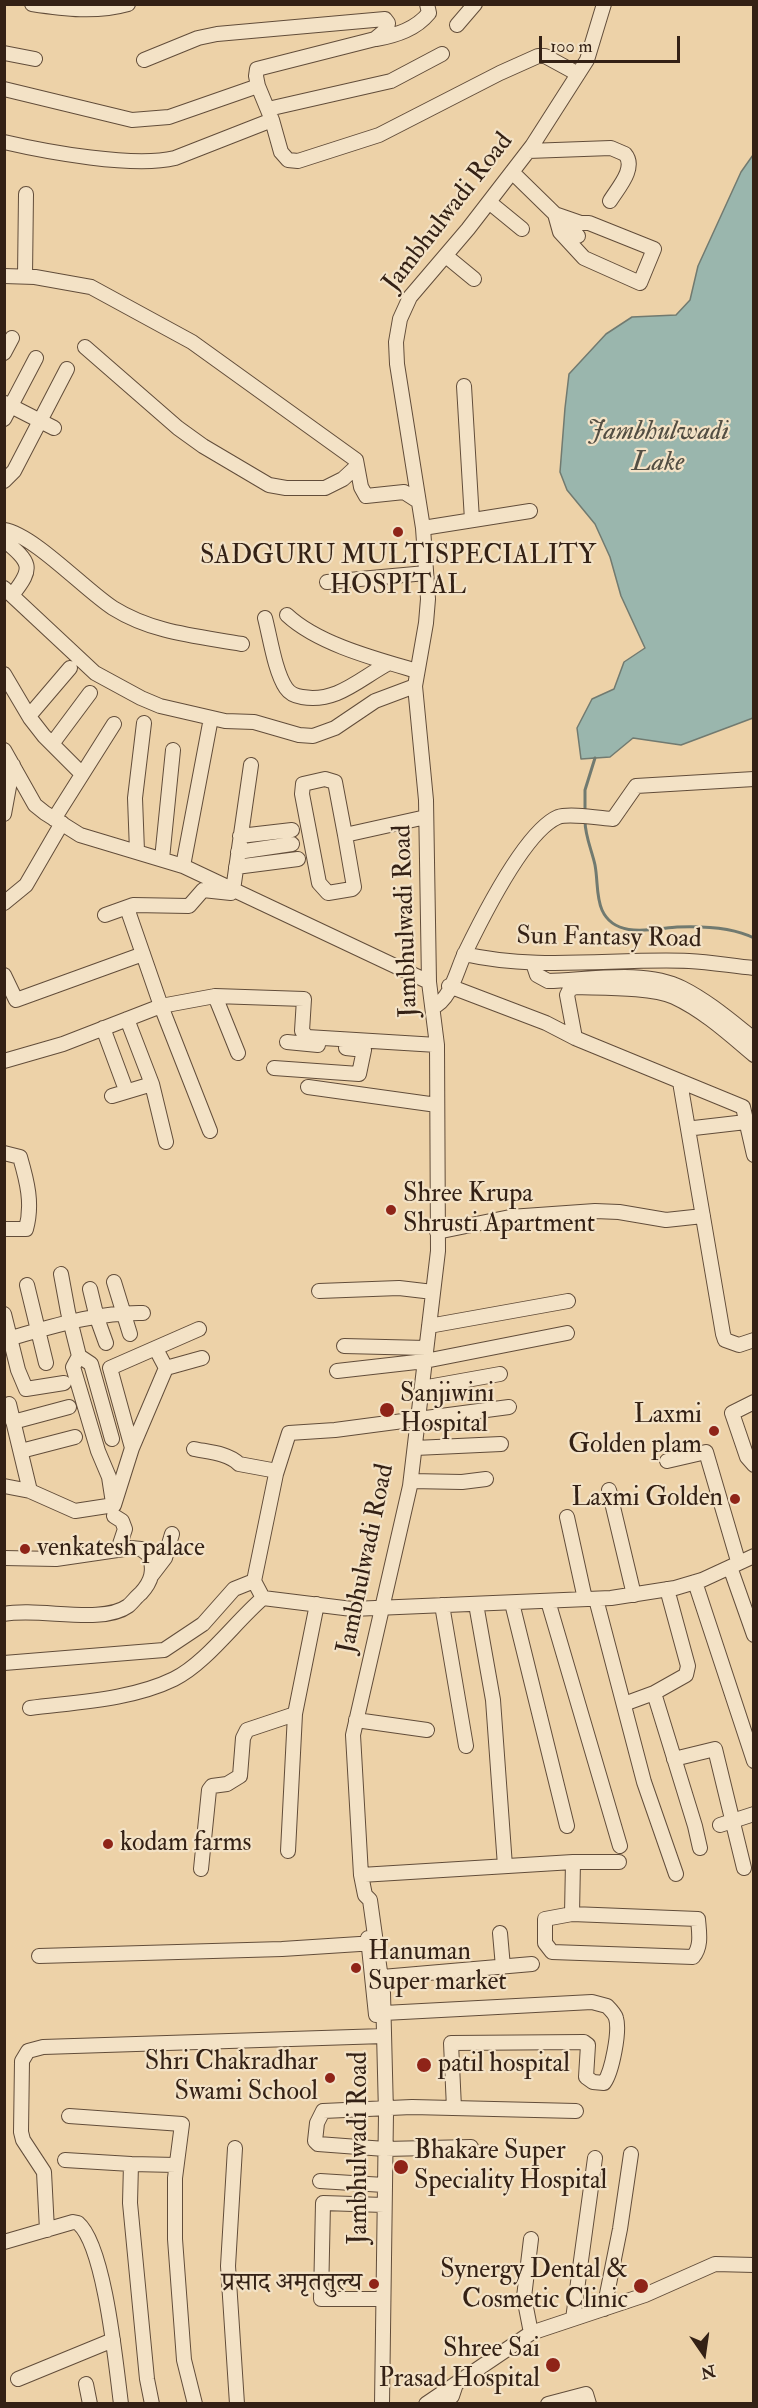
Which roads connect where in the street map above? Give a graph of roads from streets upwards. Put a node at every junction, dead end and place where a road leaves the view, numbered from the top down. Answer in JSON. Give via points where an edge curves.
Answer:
{"nodes":[{"id":1,"x":32,"y":4,"type":"edge"},
{"id":2,"x":128,"y":4,"type":"edge"},
{"id":3,"x":428,"y":4,"type":"edge"},
{"id":4,"x":475,"y":4,"type":"edge"},
{"id":5,"x":603,"y":4,"type":"edge"},
{"id":6,"x":457,"y":25,"type":"dead end"},
{"id":7,"x":375,"y":39,"type":"junction"},
{"id":8,"x":4,"y":53,"type":"edge"},
{"id":9,"x":442,"y":54,"type":"dead end"},
{"id":10,"x":35,"y":59,"type":"dead end"},
{"id":11,"x":144,"y":60,"type":"dead end"},
{"id":12,"x":578,"y":74,"type":"junction"},
{"id":13,"x":258,"y":86,"type":"junction"},
{"id":14,"x":4,"y":89,"type":"edge"},
{"id":15,"x":270,"y":114,"type":"junction"},
{"id":16,"x":4,"y":142,"type":"edge"},
{"id":17,"x":528,"y":151,"type":"junction"},
{"id":18,"x":512,"y":172,"type":"junction"},
{"id":19,"x":26,"y":194,"type":"dead end"},
{"id":20,"x":610,"y":201,"type":"dead end"},
{"id":21,"x":489,"y":202,"type":"junction"},
{"id":22,"x":555,"y":214,"type":"junction"},
{"id":23,"x":522,"y":229,"type":"dead end"},
{"id":24,"x":578,"y":236,"type":"dead end"},
{"id":25,"x":446,"y":256,"type":"junction"},
{"id":26,"x":4,"y":265,"type":"edge"},
{"id":27,"x":15,"y":276,"type":"edge"},
{"id":28,"x":474,"y":279,"type":"dead end"},
{"id":29,"x":12,"y":338,"type":"dead end"},
{"id":30,"x":85,"y":347,"type":"dead end"},
{"id":31,"x":4,"y":353,"type":"edge"},
{"id":32,"x":36,"y":358,"type":"dead end"},
{"id":33,"x":67,"y":369,"type":"dead end"},
{"id":34,"x":464,"y":386,"type":"dead end"},
{"id":35,"x":8,"y":404,"type":"edge"},
{"id":36,"x":4,"y":419,"type":"edge"},
{"id":37,"x":40,"y":421,"type":"junction"},
{"id":38,"x":54,"y":428,"type":"dead end"},
{"id":39,"x":357,"y":466,"type":"junction"},
{"id":40,"x":4,"y":482,"type":"edge"},
{"id":41,"x":418,"y":501,"type":"junction"},
{"id":42,"x":530,"y":511,"type":"dead end"},
{"id":43,"x":472,"y":520,"type":"junction"},
{"id":44,"x":423,"y":528,"type":"junction"},
{"id":45,"x":4,"y":530,"type":"edge"},
{"id":46,"x":4,"y":540,"type":"edge"},
{"id":47,"x":426,"y":573,"type":"junction"},
{"id":48,"x":327,"y":582,"type":"dead end"},
{"id":49,"x":8,"y":591,"type":"edge"},
{"id":50,"x":287,"y":615,"type":"dead end"},
{"id":51,"x":265,"y":618,"type":"dead end"},
{"id":52,"x":242,"y":644,"type":"dead end"},
{"id":53,"x":389,"y":663,"type":"junction"},
{"id":54,"x":70,"y":668,"type":"dead end"},
{"id":55,"x":417,"y":671,"type":"junction"},
{"id":56,"x":4,"y":674,"type":"edge"},
{"id":57,"x":415,"y":686,"type":"junction"},
{"id":58,"x":90,"y":693,"type":"dead end"},
{"id":59,"x":29,"y":716,"type":"junction"},
{"id":60,"x":211,"y":718,"type":"junction"},
{"id":61,"x":144,"y":723,"type":"dead end"},
{"id":62,"x":114,"y":724,"type":"dead end"},
{"id":63,"x":52,"y":744,"type":"junction"},
{"id":64,"x":4,"y":750,"type":"edge"},
{"id":65,"x":173,"y":750,"type":"dead end"},
{"id":66,"x":13,"y":765,"type":"junction"},
{"id":67,"x":251,"y":765,"type":"dead end"},
{"id":68,"x":81,"y":773,"type":"junction"},
{"id":69,"x":753,"y":779,"type":"edge"},
{"id":70,"x":4,"y":814,"type":"edge"},
{"id":71,"x":426,"y":818,"type":"junction"},
{"id":72,"x":58,"y":821,"type":"junction"},
{"id":73,"x":292,"y":830,"type":"dead end"},
{"id":74,"x":240,"y":836,"type":"junction"},
{"id":75,"x":345,"y":836,"type":"junction"},
{"id":76,"x":292,"y":844,"type":"dead end"},
{"id":77,"x":138,"y":851,"type":"junction"},
{"id":78,"x":238,"y":852,"type":"junction"},
{"id":79,"x":162,"y":859,"type":"junction"},
{"id":80,"x":298,"y":859,"type":"dead end"},
{"id":81,"x":183,"y":866,"type":"junction"},
{"id":82,"x":236,"y":867,"type":"junction"},
{"id":83,"x":233,"y":890,"type":"junction"},
{"id":84,"x":4,"y":903,"type":"edge"},
{"id":85,"x":127,"y":908,"type":"junction"},
{"id":86,"x":105,"y":915,"type":"dead end"},
{"id":87,"x":143,"y":954,"type":"junction"},
{"id":88,"x":464,"y":954,"type":"junction"},
{"id":89,"x":533,"y":963,"type":"junction"},
{"id":90,"x":753,"y":968,"type":"edge"},
{"id":91,"x":4,"y":975,"type":"edge"},
{"id":92,"x":429,"y":982,"type":"junction"},
{"id":93,"x":449,"y":986,"type":"junction"},
{"id":94,"x":215,"y":996,"type":"junction"},
{"id":95,"x":161,"y":1006,"type":"junction"},
{"id":96,"x":433,"y":1006,"type":"junction"},
{"id":97,"x":127,"y":1019,"type":"junction"},
{"id":98,"x":104,"y":1028,"type":"junction"},
{"id":99,"x":575,"y":1038,"type":"junction"},
{"id":100,"x":753,"y":1039,"type":"edge"},
{"id":101,"x":287,"y":1042,"type":"dead end"},
{"id":102,"x":366,"y":1045,"type":"junction"},
{"id":103,"x":437,"y":1045,"type":"junction"},
{"id":104,"x":238,"y":1053,"type":"dead end"},
{"id":105,"x":753,"y":1055,"type":"edge"},
{"id":106,"x":4,"y":1061,"type":"edge"},
{"id":107,"x":274,"y":1068,"type":"dead end"},
{"id":108,"x":680,"y":1082,"type":"junction"},
{"id":109,"x":152,"y":1084,"type":"junction"},
{"id":110,"x":308,"y":1087,"type":"dead end"},
{"id":111,"x":126,"y":1090,"type":"junction"},
{"id":112,"x":112,"y":1096,"type":"dead end"},
{"id":113,"x":437,"y":1105,"type":"junction"},
{"id":114,"x":748,"y":1114,"type":"edge"},
{"id":115,"x":694,"y":1128,"type":"dead end"},
{"id":116,"x":210,"y":1131,"type":"dead end"},
{"id":117,"x":166,"y":1142,"type":"dead end"},
{"id":118,"x":4,"y":1153,"type":"edge"},
{"id":119,"x":753,"y":1155,"type":"edge"},
{"id":120,"x":703,"y":1216,"type":"junction"},
{"id":121,"x":4,"y":1229,"type":"edge"},
{"id":122,"x":437,"y":1232,"type":"junction"},
{"id":123,"x":61,"y":1274,"type":"dead end"},
{"id":124,"x":114,"y":1282,"type":"dead end"},
{"id":125,"x":27,"y":1285,"type":"dead end"},
{"id":126,"x":90,"y":1289,"type":"dead end"},
{"id":127,"x":319,"y":1291,"type":"dead end"},
{"id":128,"x":433,"y":1292,"type":"junction"},
{"id":129,"x":568,"y":1301,"type":"dead end"},
{"id":130,"x":123,"y":1313,"type":"junction"},
{"id":131,"x":143,"y":1313,"type":"dead end"},
{"id":132,"x":4,"y":1314,"type":"edge"},
{"id":133,"x":97,"y":1317,"type":"junction"},
{"id":134,"x":70,"y":1321,"type":"junction"},
{"id":135,"x":429,"y":1326,"type":"junction"},
{"id":136,"x":199,"y":1329,"type":"dead end"},
{"id":137,"x":39,"y":1330,"type":"junction"},
{"id":138,"x":567,"y":1333,"type":"dead end"},
{"id":139,"x":130,"y":1334,"type":"dead end"},
{"id":140,"x":11,"y":1338,"type":"junction"},
{"id":141,"x":753,"y":1340,"type":"edge"},
{"id":142,"x":106,"y":1343,"type":"dead end"},
{"id":143,"x":344,"y":1346,"type":"dead end"},
{"id":144,"x":156,"y":1348,"type":"junction"},
{"id":145,"x":426,"y":1355,"type":"junction"},
{"id":146,"x":79,"y":1356,"type":"junction"},
{"id":147,"x":202,"y":1358,"type":"dead end"},
{"id":148,"x":46,"y":1363,"type":"dead end"},
{"id":149,"x":166,"y":1368,"type":"junction"},
{"id":150,"x":337,"y":1371,"type":"dead end"},
{"id":151,"x":500,"y":1374,"type":"dead end"},
{"id":152,"x":64,"y":1383,"type":"dead end"},
{"id":153,"x":422,"y":1388,"type":"junction"},
{"id":154,"x":753,"y":1402,"type":"edge"},
{"id":155,"x":9,"y":1404,"type":"dead end"},
{"id":156,"x":69,"y":1407,"type":"dead end"},
{"id":157,"x":509,"y":1407,"type":"dead end"},
{"id":158,"x":419,"y":1418,"type":"junction"},
{"id":159,"x":14,"y":1422,"type":"junction"},
{"id":160,"x":75,"y":1437,"type":"dead end"},
{"id":161,"x":112,"y":1439,"type":"dead end"},
{"id":162,"x":501,"y":1444,"type":"dead end"},
{"id":163,"x":132,"y":1448,"type":"junction"},
{"id":164,"x":415,"y":1448,"type":"junction"},
{"id":165,"x":194,"y":1449,"type":"dead end"},
{"id":166,"x":21,"y":1451,"type":"junction"},
{"id":167,"x":667,"y":1461,"type":"dead end"},
{"id":168,"x":753,"y":1465,"type":"edge"},
{"id":169,"x":277,"y":1471,"type":"junction"},
{"id":170,"x":486,"y":1479,"type":"dead end"},
{"id":171,"x":411,"y":1481,"type":"junction"},
{"id":172,"x":4,"y":1486,"type":"edge"},
{"id":173,"x":609,"y":1490,"type":"dead end"},
{"id":174,"x":30,"y":1491,"type":"junction"},
{"id":175,"x":114,"y":1511,"type":"junction"},
{"id":176,"x":567,"y":1517,"type":"dead end"},
{"id":177,"x":172,"y":1534,"type":"dead end"},
{"id":178,"x":118,"y":1550,"type":"junction"},
{"id":179,"x":753,"y":1556,"type":"edge"},
{"id":180,"x":4,"y":1558,"type":"edge"},
{"id":181,"x":734,"y":1564,"type":"junction"},
{"id":182,"x":152,"y":1575,"type":"junction"},
{"id":183,"x":254,"y":1581,"type":"junction"},
{"id":184,"x":695,"y":1582,"type":"junction"},
{"id":185,"x":667,"y":1589,"type":"junction"},
{"id":186,"x":634,"y":1595,"type":"junction"},
{"id":187,"x":263,"y":1598,"type":"junction"},
{"id":188,"x":590,"y":1599,"type":"junction"},
{"id":189,"x":548,"y":1601,"type":"junction"},
{"id":190,"x":512,"y":1603,"type":"junction"},
{"id":191,"x":316,"y":1604,"type":"junction"},
{"id":192,"x":476,"y":1604,"type":"junction"},
{"id":193,"x":442,"y":1605,"type":"junction"},
{"id":194,"x":382,"y":1607,"type":"junction"},
{"id":195,"x":4,"y":1614,"type":"edge"},
{"id":196,"x":198,"y":1627,"type":"junction"},
{"id":197,"x":753,"y":1635,"type":"edge"},
{"id":198,"x":215,"y":1644,"type":"junction"},
{"id":199,"x":4,"y":1663,"type":"edge"},
{"id":200,"x":654,"y":1694,"type":"junction"},
{"id":201,"x":624,"y":1704,"type":"junction"},
{"id":202,"x":30,"y":1708,"type":"dead end"},
{"id":203,"x":295,"y":1714,"type":"junction"},
{"id":204,"x":356,"y":1720,"type":"junction"},
{"id":205,"x":427,"y":1730,"type":"dead end"},
{"id":206,"x":466,"y":1746,"type":"dead end"},
{"id":207,"x":675,"y":1759,"type":"junction"},
{"id":208,"x":753,"y":1761,"type":"edge"},
{"id":209,"x":753,"y":1814,"type":"edge"},
{"id":210,"x":727,"y":1823,"type":"junction"},
{"id":211,"x":567,"y":1826,"type":"dead end"},
{"id":212,"x":620,"y":1846,"type":"dead end"},
{"id":213,"x":700,"y":1848,"type":"dead end"},
{"id":214,"x":288,"y":1851,"type":"dead end"},
{"id":215,"x":573,"y":1862,"type":"junction"},
{"id":216,"x":619,"y":1862,"type":"dead end"},
{"id":217,"x":506,"y":1866,"type":"junction"},
{"id":218,"x":744,"y":1868,"type":"dead end"},
{"id":219,"x":201,"y":1869,"type":"dead end"},
{"id":220,"x":676,"y":1874,"type":"dead end"},
{"id":221,"x":362,"y":1875,"type":"junction"},
{"id":222,"x":572,"y":1914,"type":"junction"},
{"id":223,"x":500,"y":1933,"type":"dead end"},
{"id":224,"x":373,"y":1943,"type":"junction"},
{"id":225,"x":39,"y":1956,"type":"dead end"},
{"id":226,"x":532,"y":1964,"type":"dead end"},
{"id":227,"x":503,"y":1967,"type":"junction"},
{"id":228,"x":382,"y":1977,"type":"junction"},
{"id":229,"x":384,"y":2013,"type":"junction"},
{"id":230,"x":381,"y":2036,"type":"junction"},
{"id":231,"x":454,"y":2108,"type":"junction"},
{"id":232,"x":382,"y":2109,"type":"junction"},
{"id":233,"x":576,"y":2111,"type":"dead end"},
{"id":234,"x":69,"y":2116,"type":"dead end"},
{"id":235,"x":471,"y":2147,"type":"dead end"},
{"id":236,"x":235,"y":2148,"type":"dead end"},
{"id":237,"x":381,"y":2148,"type":"junction"},
{"id":238,"x":631,"y":2154,"type":"dead end"},
{"id":239,"x":595,"y":2158,"type":"dead end"},
{"id":240,"x":65,"y":2160,"type":"dead end"},
{"id":241,"x":131,"y":2164,"type":"junction"},
{"id":242,"x":176,"y":2165,"type":"junction"},
{"id":243,"x":320,"y":2181,"type":"dead end"},
{"id":244,"x":381,"y":2185,"type":"junction"},
{"id":245,"x":381,"y":2205,"type":"junction"},
{"id":246,"x":47,"y":2230,"type":"junction"},
{"id":247,"x":531,"y":2239,"type":"dead end"},
{"id":248,"x":4,"y":2242,"type":"edge"},
{"id":249,"x":753,"y":2265,"type":"edge"},
{"id":250,"x":380,"y":2299,"type":"junction"},
{"id":251,"x":604,"y":2308,"type":"junction"},
{"id":252,"x":573,"y":2319,"type":"junction"},
{"id":253,"x":531,"y":2333,"type":"junction"},
{"id":254,"x":113,"y":2340,"type":"junction"},
{"id":255,"x":18,"y":2379,"type":"dead end"},
{"id":256,"x":86,"y":2384,"type":"dead end"},
{"id":257,"x":456,"y":2384,"type":"junction"},
{"id":258,"x":90,"y":2403,"type":"edge"},
{"id":259,"x":121,"y":2403,"type":"edge"},
{"id":260,"x":152,"y":2403,"type":"edge"},
{"id":261,"x":195,"y":2403,"type":"edge"},
{"id":262,"x":237,"y":2403,"type":"edge"},
{"id":263,"x":374,"y":2403,"type":"edge"},
{"id":264,"x":382,"y":2403,"type":"edge"},
{"id":265,"x":426,"y":2403,"type":"edge"},
{"id":266,"x":444,"y":2403,"type":"edge"},
{"id":267,"x":548,"y":2403,"type":"edge"},
{"id":268,"x":589,"y":2403,"type":"edge"}],
"edges":[{"from":1,"to":2,"type":"street","via":[[98,10]]},
{"from":3,"to":7,"type":"street","via":[[429,13],[424,19],[400,34]]},
{"from":4,"to":6,"type":"street"},
{"from":5,"to":12,"type":"street","name":"Jambhulwadi Road","via":[[587,60]]},
{"from":7,"to":11,"type":"street","via":[[387,29],[385,19],[217,34]]},
{"from":7,"to":13,"type":"street","via":[[257,69]]},
{"from":8,"to":10,"type":"street"},
{"from":9,"to":15,"type":"street","via":[[391,81]]},
{"from":12,"to":15,"type":"street","via":[[538,56],[379,135],[298,161],[288,160],[281,152]]},
{"from":12,"to":17,"type":"street","name":"Jambhulwadi Road"},
{"from":13,"to":14,"type":"street","via":[[169,117],[132,120]]},
{"from":13,"to":15,"type":"street"},
{"from":15,"to":16,"type":"street","via":[[168,160],[128,161]]},
{"from":17,"to":18,"type":"street","name":"Jambhulwadi Road"},
{"from":17,"to":20,"type":"street","via":[[611,148],[625,154],[629,163],[627,173]]},
{"from":18,"to":21,"type":"street","name":"Jambhulwadi Road"},
{"from":18,"to":22,"type":"street"},
{"from":19,"to":27,"type":"street"},
{"from":21,"to":23,"type":"street"},
{"from":21,"to":25,"type":"street","name":"Jambhulwadi Road"},
{"from":22,"to":22,"type":"street","via":[[560,232],[584,258],[640,283],[654,249],[590,223]]},
{"from":22,"to":24,"type":"street"},
{"from":25,"to":28,"type":"street"},
{"from":25,"to":41,"type":"street","name":"Jambhulwadi Road","via":[[410,297],[400,319],[396,342]]},
{"from":26,"to":27,"type":"street"},
{"from":27,"to":39,"type":"street","via":[[91,287],[171,329],[356,460]]},
{"from":29,"to":31,"type":"street"},
{"from":30,"to":39,"type":"street","via":[[186,434],[269,484],[325,488]]},
{"from":32,"to":35,"type":"street"},
{"from":33,"to":37,"type":"street"},
{"from":34,"to":43,"type":"street"},
{"from":35,"to":36,"type":"street"},
{"from":35,"to":37,"type":"street"},
{"from":37,"to":38,"type":"street"},
{"from":37,"to":40,"type":"street","via":[[14,471]]},
{"from":39,"to":41,"type":"street","via":[[366,496],[404,492]]},
{"from":41,"to":44,"type":"street","name":"Jambhulwadi Road"},
{"from":42,"to":43,"type":"street"},
{"from":43,"to":44,"type":"street"},
{"from":44,"to":47,"type":"street","name":"Jambhulwadi Road"},
{"from":45,"to":52,"type":"street","via":[[24,538],[112,607],[135,620],[164,630]]},
{"from":46,"to":49,"type":"street","via":[[26,560],[28,569],[26,578]]},
{"from":47,"to":48,"type":"street"},
{"from":47,"to":55,"type":"street","name":"Jambhulwadi Road","via":[[428,612]]},
{"from":49,"to":60,"type":"street","via":[[95,673],[160,706]]},
{"from":50,"to":53,"type":"street","via":[[300,627]]},
{"from":51,"to":53,"type":"street","via":[[282,681],[294,696],[328,698]]},
{"from":53,"to":55,"type":"street"},
{"from":54,"to":59,"type":"street"},
{"from":55,"to":57,"type":"street","name":"Jambhulwadi Road"},
{"from":56,"to":59,"type":"street"},
{"from":57,"to":60,"type":"street","via":[[375,701],[335,728],[313,736],[254,722]]},
{"from":57,"to":71,"type":"street","name":"Jambhulwadi Road"},
{"from":58,"to":63,"type":"street"},
{"from":59,"to":63,"type":"street"},
{"from":60,"to":81,"type":"street"},
{"from":61,"to":77,"type":"street","via":[[135,798]]},
{"from":62,"to":68,"type":"street"},
{"from":63,"to":68,"type":"street"},
{"from":64,"to":66,"type":"street"},
{"from":65,"to":79,"type":"street"},
{"from":66,"to":70,"type":"street"},
{"from":66,"to":72,"type":"street","via":[[35,805]]},
{"from":67,"to":74,"type":"street"},
{"from":68,"to":72,"type":"street"},
{"from":69,"to":88,"type":"street","via":[[636,786],[613,819],[560,816],[541,827],[512,867]]},
{"from":71,"to":75,"type":"street"},
{"from":71,"to":92,"type":"street","name":"Jambhulwadi Road"},
{"from":72,"to":77,"type":"street","via":[[80,835]]},
{"from":72,"to":84,"type":"street","via":[[26,885]]},
{"from":73,"to":74,"type":"street"},
{"from":74,"to":78,"type":"street"},
{"from":75,"to":75,"type":"street","via":[[354,887],[328,893],[319,883],[303,784],[325,779],[335,782]]},
{"from":76,"to":78,"type":"street"},
{"from":77,"to":79,"type":"street"},
{"from":78,"to":82,"type":"street"},
{"from":79,"to":81,"type":"street"},
{"from":80,"to":82,"type":"street"},
{"from":81,"to":83,"type":"street"},
{"from":82,"to":83,"type":"street"},
{"from":83,"to":85,"type":"street","via":[[203,890],[189,906],[151,904]]},
{"from":83,"to":92,"type":"street"},
{"from":85,"to":86,"type":"street"},
{"from":85,"to":87,"type":"street"},
{"from":87,"to":91,"type":"street","via":[[16,1000]]},
{"from":87,"to":95,"type":"street"},
{"from":88,"to":89,"type":"street","name":"Sun Fantasy Road","via":[[494,961]]},
{"from":88,"to":93,"type":"street"},
{"from":89,"to":90,"type":"street","name":"Sun Fantasy Road","via":[[690,961]]},
{"from":89,"to":100,"type":"street","via":[[537,975],[548,981],[634,978],[670,983],[705,1002]]},
{"from":92,"to":96,"type":"street","name":"Jambhulwadi Road"},
{"from":93,"to":96,"type":"street","via":[[442,1001]]},
{"from":93,"to":99,"type":"street"},
{"from":94,"to":95,"type":"street"},
{"from":94,"to":102,"type":"street","via":[[304,999],[304,1034]]},
{"from":94,"to":104,"type":"street"},
{"from":95,"to":97,"type":"street"},
{"from":95,"to":116,"type":"street"},
{"from":96,"to":103,"type":"street","name":"Jambhulwadi Road"},
{"from":97,"to":98,"type":"street"},
{"from":97,"to":109,"type":"street"},
{"from":98,"to":106,"type":"street"},
{"from":98,"to":111,"type":"street"},
{"from":99,"to":105,"type":"street","via":[[567,995],[570,989],[631,989],[673,996],[714,1022]]},
{"from":99,"to":108,"type":"street"},
{"from":101,"to":102,"type":"street"},
{"from":102,"to":103,"type":"street"},
{"from":102,"to":107,"type":"street","via":[[359,1074]]},
{"from":103,"to":113,"type":"street","name":"Jambhulwadi Road"},
{"from":108,"to":114,"type":"street"},
{"from":108,"to":120,"type":"street"},
{"from":109,"to":111,"type":"street"},
{"from":109,"to":117,"type":"street"},
{"from":110,"to":113,"type":"street"},
{"from":111,"to":112,"type":"street"},
{"from":113,"to":122,"type":"street","name":"Jambhulwadi Road"},
{"from":114,"to":115,"type":"street"},
{"from":114,"to":119,"type":"street"},
{"from":118,"to":121,"type":"street","via":[[20,1157],[31,1212],[26,1229]]},
{"from":120,"to":122,"type":"street","via":[[666,1220],[595,1211],[510,1217]]},
{"from":120,"to":141,"type":"street","via":[[725,1340],[739,1345]]},
{"from":122,"to":128,"type":"street","name":"Jambhulwadi Road"},
{"from":123,"to":134,"type":"street"},
{"from":124,"to":130,"type":"street"},
{"from":125,"to":137,"type":"street"},
{"from":126,"to":133,"type":"street"},
{"from":127,"to":128,"type":"street","via":[[399,1288]]},
{"from":128,"to":135,"type":"street","name":"Jambhulwadi Road"},
{"from":129,"to":135,"type":"street"},
{"from":130,"to":131,"type":"street"},
{"from":130,"to":133,"type":"street"},
{"from":130,"to":139,"type":"street"},
{"from":132,"to":140,"type":"street"},
{"from":133,"to":134,"type":"street"},
{"from":133,"to":142,"type":"street"},
{"from":134,"to":137,"type":"street"},
{"from":134,"to":146,"type":"street"},
{"from":135,"to":145,"type":"street","name":"Jambhulwadi Road"},
{"from":136,"to":144,"type":"street"},
{"from":137,"to":140,"type":"street"},
{"from":137,"to":148,"type":"street"},
{"from":138,"to":145,"type":"street"},
{"from":140,"to":152,"type":"street","via":[[26,1389]]},
{"from":143,"to":145,"type":"street"},
{"from":144,"to":149,"type":"street"},
{"from":144,"to":163,"type":"street","via":[[110,1368]]},
{"from":145,"to":150,"type":"street"},
{"from":145,"to":153,"type":"street","name":"Jambhulwadi Road"},
{"from":146,"to":161,"type":"street","via":[[91,1364]]},
{"from":146,"to":175,"type":"street","via":[[73,1367],[109,1477]]},
{"from":147,"to":149,"type":"street"},
{"from":149,"to":163,"type":"street"},
{"from":151,"to":153,"type":"street"},
{"from":153,"to":158,"type":"street","name":"Jambhulwadi Road"},
{"from":154,"to":168,"type":"street","via":[[732,1413]]},
{"from":155,"to":159,"type":"street"},
{"from":156,"to":159,"type":"street"},
{"from":157,"to":158,"type":"street"},
{"from":158,"to":164,"type":"street","name":"Jambhulwadi Road"},
{"from":158,"to":169,"type":"street","via":[[289,1433]]},
{"from":159,"to":166,"type":"street"},
{"from":160,"to":166,"type":"street"},
{"from":162,"to":164,"type":"street"},
{"from":163,"to":175,"type":"street"},
{"from":164,"to":171,"type":"street","name":"Jambhulwadi Road"},
{"from":165,"to":169,"type":"street"},
{"from":166,"to":174,"type":"street"},
{"from":167,"to":181,"type":"street","via":[[706,1452]]},
{"from":169,"to":183,"type":"street"},
{"from":170,"to":171,"type":"street"},
{"from":171,"to":194,"type":"street","name":"Jambhulwadi Road"},
{"from":172,"to":174,"type":"street"},
{"from":173,"to":186,"type":"street"},
{"from":174,"to":175,"type":"street","via":[[75,1511]]},
{"from":175,"to":178,"type":"street","via":[[125,1529]]},
{"from":176,"to":188,"type":"street"},
{"from":177,"to":182,"type":"street","via":[[165,1558]]},
{"from":178,"to":180,"type":"street","via":[[56,1559]]},
{"from":178,"to":182,"type":"street","via":[[147,1552]]},
{"from":179,"to":181,"type":"street"},
{"from":181,"to":184,"type":"street"},
{"from":181,"to":197,"type":"street"},
{"from":182,"to":195,"type":"street","via":[[128,1606],[116,1612]]},
{"from":183,"to":187,"type":"street"},
{"from":183,"to":196,"type":"street","via":[[234,1589]]},
{"from":184,"to":185,"type":"street"},
{"from":184,"to":208,"type":"street"},
{"from":185,"to":186,"type":"street"},
{"from":185,"to":200,"type":"street","via":[[688,1666],[686,1675]]},
{"from":186,"to":188,"type":"street"},
{"from":187,"to":191,"type":"street"},
{"from":187,"to":198,"type":"street"},
{"from":188,"to":189,"type":"street"},
{"from":188,"to":201,"type":"street"},
{"from":189,"to":190,"type":"street"},
{"from":189,"to":212,"type":"street"},
{"from":190,"to":192,"type":"street"},
{"from":190,"to":211,"type":"street"},
{"from":191,"to":194,"type":"street"},
{"from":191,"to":203,"type":"street"},
{"from":192,"to":193,"type":"street"},
{"from":192,"to":217,"type":"street","via":[[493,1700]]},
{"from":193,"to":194,"type":"street"},
{"from":193,"to":206,"type":"street"},
{"from":194,"to":204,"type":"street","name":"Jambhulwadi Road"},
{"from":196,"to":198,"type":"street"},
{"from":196,"to":199,"type":"street","via":[[164,1650]]},
{"from":198,"to":202,"type":"street","via":[[175,1678],[105,1698]]},
{"from":200,"to":201,"type":"street"},
{"from":200,"to":207,"type":"street"},
{"from":201,"to":220,"type":"street","via":[[644,1782]]},
{"from":203,"to":214,"type":"street"},
{"from":203,"to":219,"type":"street","via":[[247,1730],[240,1776],[209,1790]]},
{"from":204,"to":205,"type":"street"},
{"from":204,"to":221,"type":"street","name":"Jambhulwadi Road","via":[[353,1735]]},
{"from":207,"to":210,"type":"street","via":[[715,1749]]},
{"from":207,"to":213,"type":"street"},
{"from":209,"to":210,"type":"street"},
{"from":210,"to":218,"type":"street"},
{"from":215,"to":216,"type":"street"},
{"from":215,"to":217,"type":"street"},
{"from":215,"to":222,"type":"street"},
{"from":217,"to":221,"type":"street"},
{"from":221,"to":224,"type":"street","name":"Jambhulwadi Road","via":[[365,1895],[370,1900]]},
{"from":222,"to":222,"type":"street","via":[[698,1919],[698,1951],[693,1957],[552,1952],[545,1943],[544,1919]]},
{"from":223,"to":227,"type":"street"},
{"from":224,"to":225,"type":"street"},
{"from":224,"to":228,"type":"street","name":"Jambhulwadi Road"},
{"from":224,"to":230,"type":"street","name":"Jambhulwadi Road"},
{"from":226,"to":227,"type":"street"},
{"from":227,"to":228,"type":"street"},
{"from":228,"to":229,"type":"street","name":"Jambhulwadi Road"},
{"from":229,"to":230,"type":"street","name":"Jambhulwadi Road"},
{"from":229,"to":231,"type":"street","via":[[592,2002],[607,2006],[616,2018],[614,2055],[604,2083],[586,2077],[588,2045],[584,2042],[451,2043]]},
{"from":230,"to":232,"type":"street","name":"Jambhulwadi Road"},
{"from":230,"to":246,"type":"street","via":[[43,2047],[28,2051],[22,2061],[21,2132],[44,2172]]},
{"from":231,"to":232,"type":"street"},
{"from":231,"to":233,"type":"street"},
{"from":232,"to":237,"type":"street","name":"Jambhulwadi Road"},
{"from":232,"to":237,"type":"street","via":[[324,2111],[317,2123],[315,2141]]},
{"from":234,"to":242,"type":"street","via":[[182,2124]]},
{"from":235,"to":237,"type":"street"},
{"from":236,"to":262,"type":"street","via":[[228,2266]]},
{"from":237,"to":244,"type":"street","name":"Jambhulwadi Road"},
{"from":238,"to":251,"type":"street"},
{"from":239,"to":252,"type":"street"},
{"from":240,"to":241,"type":"street"},
{"from":241,"to":242,"type":"street"},
{"from":241,"to":260,"type":"street","via":[[131,2214]]},
{"from":242,"to":261,"type":"street","via":[[176,2239],[184,2360]]},
{"from":243,"to":244,"type":"street"},
{"from":244,"to":245,"type":"street","name":"Jambhulwadi Road"},
{"from":245,"to":250,"type":"street","name":"Jambhulwadi Road"},
{"from":245,"to":250,"type":"street","via":[[323,2204],[321,2299]]},
{"from":246,"to":248,"type":"street"},
{"from":246,"to":254,"type":"street","via":[[73,2223],[85,2229],[104,2283]]},
{"from":247,"to":253,"type":"street","via":[[524,2297]]},
{"from":249,"to":251,"type":"street","via":[[715,2264],[645,2295]]},
{"from":250,"to":263,"type":"street","name":"Jambhulwadi Road"},
{"from":250,"to":264,"type":"street","name":"Jambhulwadi Road"},
{"from":251,"to":252,"type":"street"},
{"from":252,"to":253,"type":"street"},
{"from":253,"to":257,"type":"street"},
{"from":254,"to":255,"type":"street"},
{"from":254,"to":259,"type":"street"},
{"from":256,"to":258,"type":"street"},
{"from":257,"to":265,"type":"street"},
{"from":257,"to":266,"type":"street","via":[[452,2396]]},
{"from":267,"to":268,"type":"street","via":[[586,2394]]}]}
